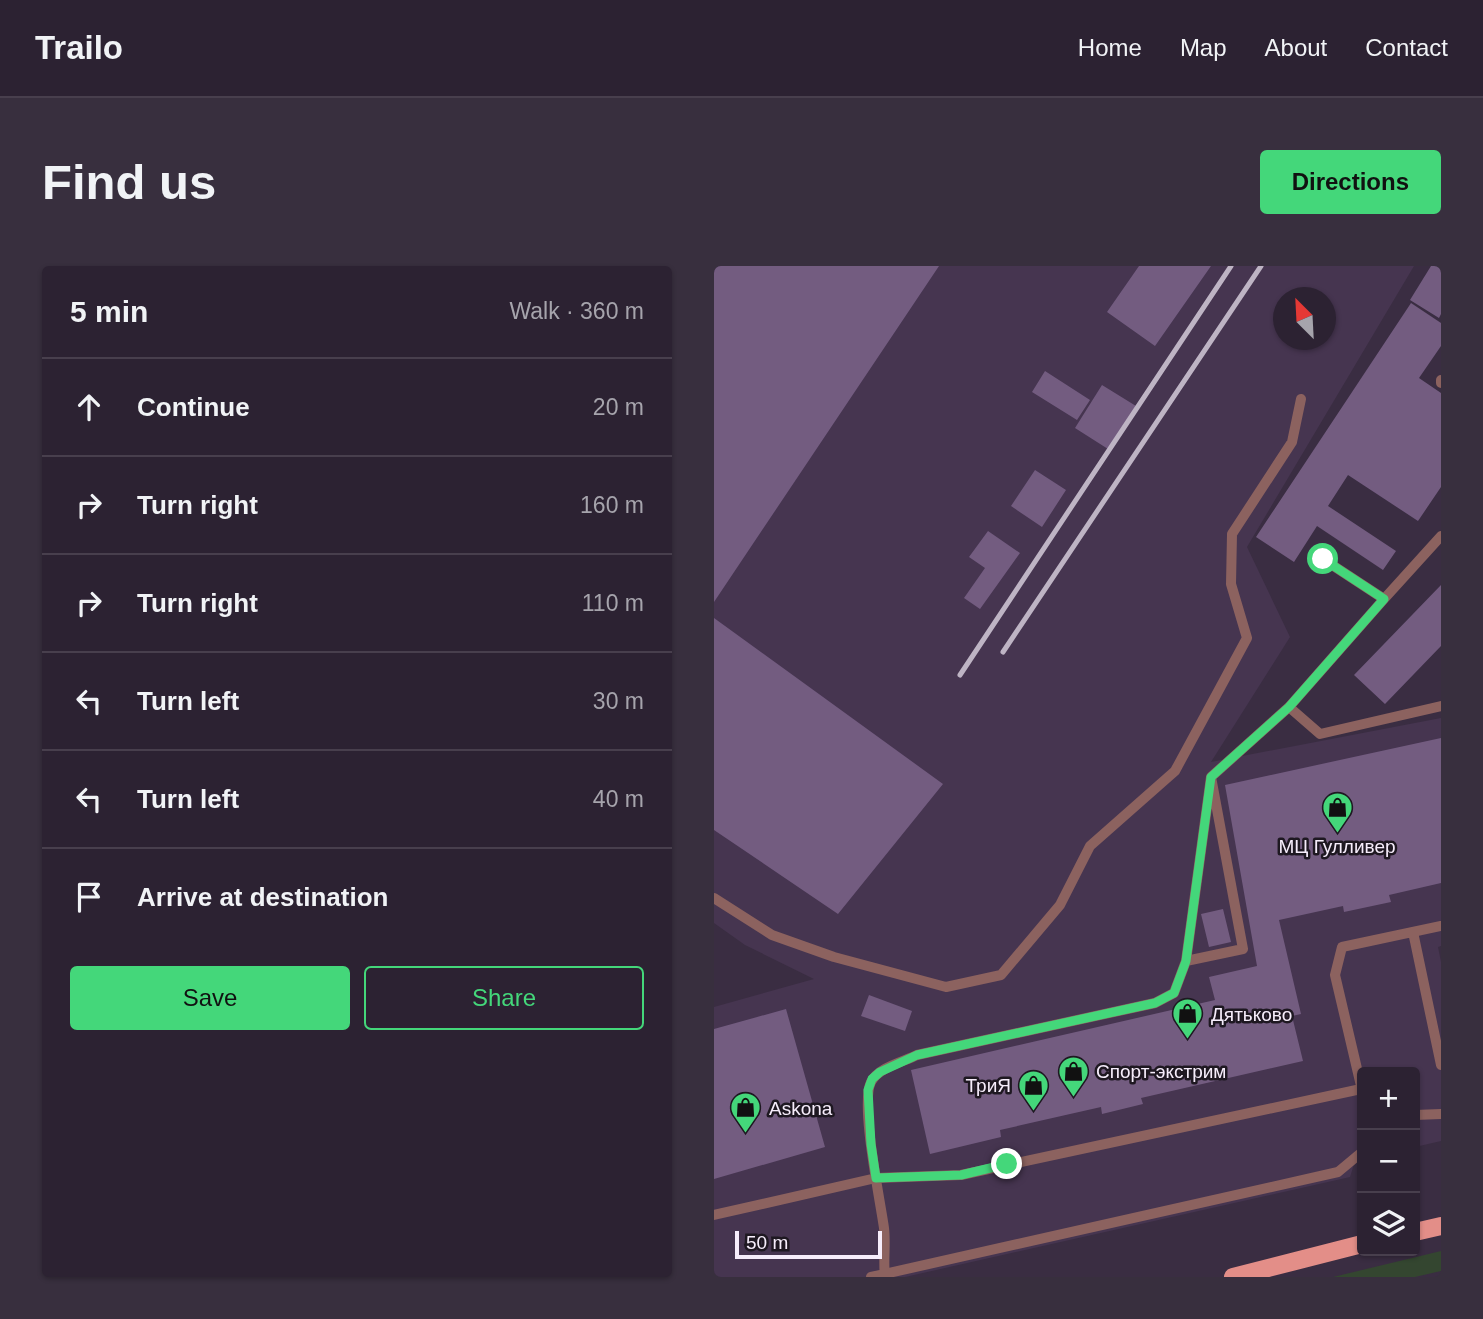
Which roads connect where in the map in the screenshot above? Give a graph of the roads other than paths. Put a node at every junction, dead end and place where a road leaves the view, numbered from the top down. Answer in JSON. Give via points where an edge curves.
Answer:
{"nodes":[{"id":1,"x":1301,"y":399,"type":"dead end"},
{"id":2,"x":1441,"y":536,"type":"edge"},
{"id":3,"x":1323,"y":559,"type":"dead end"},
{"id":4,"x":1384,"y":599,"type":"junction"},
{"id":5,"x":1441,"y":706,"type":"edge"},
{"id":6,"x":1289,"y":707,"type":"junction"},
{"id":7,"x":1211,"y":777,"type":"junction"},
{"id":8,"x":714,"y":898,"type":"edge"},
{"id":9,"x":1441,"y":926,"type":"edge"},
{"id":10,"x":1413,"y":932,"type":"junction"},
{"id":11,"x":1186,"y":961,"type":"junction"},
{"id":12,"x":1441,"y":1065,"type":"edge"},
{"id":13,"x":1357,"y":1068,"type":"edge"},
{"id":14,"x":1357,"y":1090,"type":"edge"},
{"id":15,"x":1441,"y":1114,"type":"edge"},
{"id":16,"x":1420,"y":1115,"type":"edge"},
{"id":17,"x":1357,"y":1157,"type":"edge"},
{"id":18,"x":876,"y":1178,"type":"junction"},
{"id":19,"x":714,"y":1215,"type":"edge"},
{"id":20,"x":1441,"y":1226,"type":"edge"},
{"id":21,"x":1420,"y":1231,"type":"edge"},
{"id":22,"x":1357,"y":1245,"type":"edge"},
{"id":23,"x":885,"y":1275,"type":"edge"},
{"id":24,"x":872,"y":1277,"type":"edge"},
{"id":25,"x":1233,"y":1277,"type":"edge"}],
"edges":[{"from":1,"to":8,"type":"lane","via":[[1292,442],[1232,534],[1231,584],[1247,638],[1175,771],[1090,846],[1060,905],[1001,975],[946,986],[834,957],[772,935]]},
{"from":2,"to":4,"type":"lane"},
{"from":3,"to":4,"type":"lane"},
{"from":4,"to":6,"type":"lane"},
{"from":5,"to":6,"type":"lane","via":[[1320,734]]},
{"from":6,"to":7,"type":"lane"},
{"from":7,"to":11,"type":"lane"},
{"from":7,"to":11,"type":"lane","via":[[1243,949]]},
{"from":9,"to":10,"type":"lane"},
{"from":10,"to":12,"type":"lane"},
{"from":10,"to":13,"type":"lane","via":[[1342,947],[1335,975]]},
{"from":11,"to":18,"type":"lane","via":[[1174,993],[1155,1003],[917,1055],[880,1072],[868,1090]]},
{"from":14,"to":18,"type":"lane","via":[[961,1175]]},
{"from":15,"to":16,"type":"lane"},
{"from":17,"to":23,"type":"lane","via":[[1338,1171]]},
{"from":18,"to":19,"type":"lane"},
{"from":18,"to":23,"type":"lane"},
{"from":20,"to":21,"type":"main road"},
{"from":22,"to":25,"type":"main road"},
{"from":23,"to":24,"type":"lane"}]}
